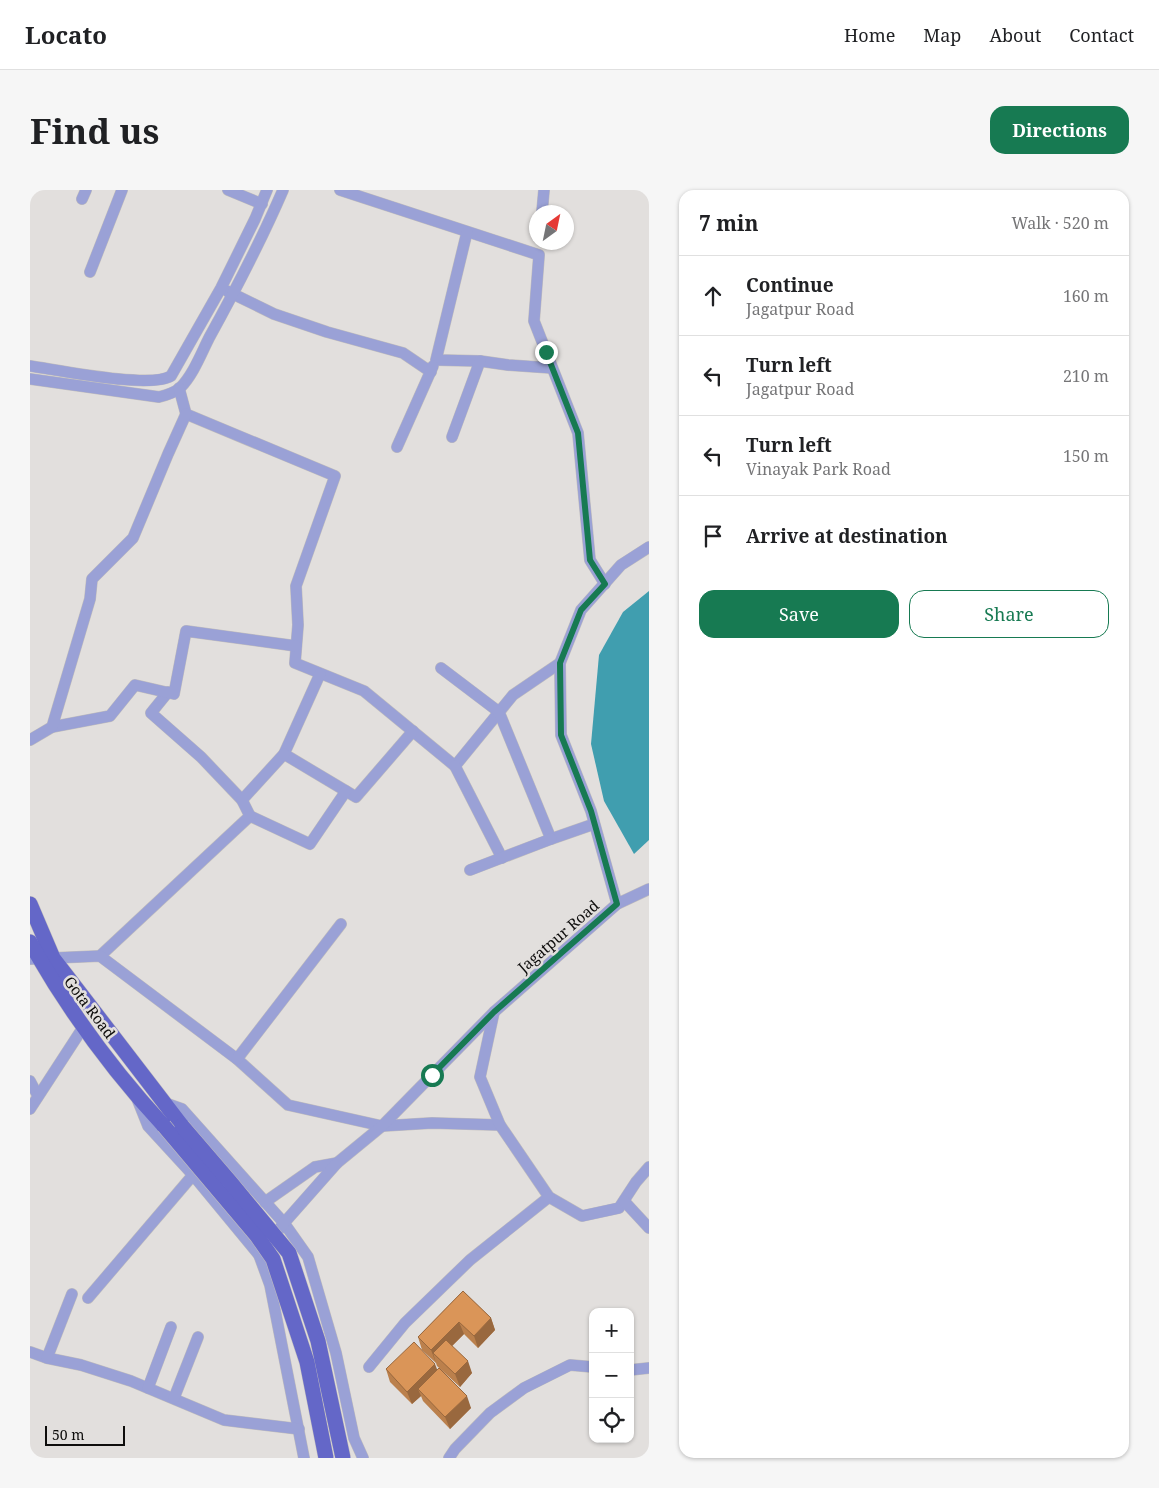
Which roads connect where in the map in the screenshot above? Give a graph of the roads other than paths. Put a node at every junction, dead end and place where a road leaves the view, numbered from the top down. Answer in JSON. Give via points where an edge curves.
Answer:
{"nodes":[{"id":1,"x":122,"y":190,"type":"edge"},
{"id":2,"x":228,"y":190,"type":"edge"},
{"id":3,"x":267,"y":190,"type":"edge"},
{"id":4,"x":283,"y":190,"type":"edge"},
{"id":5,"x":340,"y":190,"type":"edge"},
{"id":6,"x":544,"y":190,"type":"edge"},
{"id":7,"x":262,"y":204,"type":"junction"},
{"id":8,"x":543,"y":205,"type":"edge"},
{"id":9,"x":467,"y":232,"type":"junction"},
{"id":10,"x":539,"y":250,"type":"edge"},
{"id":11,"x":539,"y":255,"type":"junction"},
{"id":12,"x":90,"y":272,"type":"dead end"},
{"id":13,"x":221,"y":288,"type":"junction"},
{"id":14,"x":233,"y":294,"type":"junction"},
{"id":15,"x":436,"y":360,"type":"junction"},
{"id":16,"x":480,"y":361,"type":"junction"},
{"id":17,"x":30,"y":366,"type":"edge"},
{"id":18,"x":552,"y":368,"type":"junction"},
{"id":19,"x":431,"y":372,"type":"junction"},
{"id":20,"x":30,"y":379,"type":"edge"},
{"id":21,"x":179,"y":388,"type":"junction"},
{"id":22,"x":186,"y":414,"type":"junction"},
{"id":23,"x":452,"y":437,"type":"dead end"},
{"id":24,"x":397,"y":447,"type":"dead end"},
{"id":25,"x":649,"y":547,"type":"edge"},
{"id":26,"x":605,"y":584,"type":"junction"},
{"id":27,"x":296,"y":646,"type":"junction"},
{"id":28,"x":560,"y":663,"type":"junction"},
{"id":29,"x":441,"y":668,"type":"dead end"},
{"id":30,"x":320,"y":674,"type":"junction"},
{"id":31,"x":168,"y":692,"type":"junction"},
{"id":32,"x":499,"y":712,"type":"junction"},
{"id":33,"x":52,"y":727,"type":"junction"},
{"id":34,"x":413,"y":731,"type":"junction"},
{"id":35,"x":30,"y":740,"type":"edge"},
{"id":36,"x":284,"y":754,"type":"junction"},
{"id":37,"x":455,"y":766,"type":"junction"},
{"id":38,"x":346,"y":791,"type":"junction"},
{"id":39,"x":242,"y":800,"type":"junction"},
{"id":40,"x":250,"y":816,"type":"junction"},
{"id":41,"x":594,"y":824,"type":"junction"},
{"id":42,"x":551,"y":839,"type":"junction"},
{"id":43,"x":502,"y":858,"type":"junction"},
{"id":44,"x":470,"y":870,"type":"dead end"},
{"id":45,"x":649,"y":889,"type":"edge"},
{"id":46,"x":30,"y":904,"type":"edge"},
{"id":47,"x":617,"y":904,"type":"junction"},
{"id":48,"x":341,"y":924,"type":"dead end"},
{"id":49,"x":30,"y":942,"type":"edge"},
{"id":50,"x":100,"y":956,"type":"junction"},
{"id":51,"x":41,"y":959,"type":"edge"},
{"id":52,"x":494,"y":1012,"type":"junction"},
{"id":53,"x":84,"y":1026,"type":"junction"},
{"id":54,"x":237,"y":1059,"type":"junction"},
{"id":55,"x":30,"y":1081,"type":"edge"},
{"id":56,"x":136,"y":1095,"type":"junction"},
{"id":57,"x":38,"y":1096,"type":"junction"},
{"id":58,"x":163,"y":1102,"type":"junction"},
{"id":59,"x":30,"y":1109,"type":"edge"},
{"id":60,"x":500,"y":1125,"type":"junction"},
{"id":61,"x":382,"y":1126,"type":"junction"},
{"id":62,"x":336,"y":1163,"type":"junction"},
{"id":63,"x":649,"y":1168,"type":"edge"},
{"id":64,"x":193,"y":1175,"type":"junction"},
{"id":65,"x":549,"y":1197,"type":"junction"},
{"id":66,"x":624,"y":1201,"type":"junction"},
{"id":67,"x":265,"y":1202,"type":"junction"},
{"id":68,"x":284,"y":1223,"type":"junction"},
{"id":69,"x":649,"y":1228,"type":"edge"},
{"id":70,"x":259,"y":1255,"type":"junction"},
{"id":71,"x":72,"y":1294,"type":"dead end"},
{"id":72,"x":88,"y":1298,"type":"dead end"},
{"id":73,"x":171,"y":1327,"type":"dead end"},
{"id":74,"x":198,"y":1337,"type":"dead end"},
{"id":75,"x":30,"y":1352,"type":"edge"},
{"id":76,"x":47,"y":1358,"type":"junction"},
{"id":77,"x":369,"y":1367,"type":"dead end"},
{"id":78,"x":589,"y":1367,"type":"edge"},
{"id":79,"x":649,"y":1368,"type":"edge"},
{"id":80,"x":634,"y":1370,"type":"edge"},
{"id":81,"x":148,"y":1388,"type":"junction"},
{"id":82,"x":174,"y":1398,"type":"junction"},
{"id":83,"x":299,"y":1429,"type":"junction"},
{"id":84,"x":304,"y":1458,"type":"edge"},
{"id":85,"x":326,"y":1458,"type":"edge"},
{"id":86,"x":343,"y":1458,"type":"edge"},
{"id":87,"x":362,"y":1458,"type":"edge"},
{"id":88,"x":449,"y":1458,"type":"edge"}],
"edges":[{"from":1,"to":12,"type":"street"},
{"from":2,"to":7,"type":"street"},
{"from":3,"to":7,"type":"street"},
{"from":4,"to":14,"type":"street"},
{"from":5,"to":9,"type":"street"},
{"from":6,"to":8,"type":"street"},
{"from":7,"to":13,"type":"street"},
{"from":9,"to":11,"type":"street"},
{"from":9,"to":15,"type":"street"},
{"from":10,"to":11,"type":"street"},
{"from":11,"to":18,"type":"street","via":[[534,321]]},
{"from":13,"to":14,"type":"street"},
{"from":13,"to":17,"type":"street","via":[[175,371],[165,379],[129,380]]},
{"from":14,"to":19,"type":"street","via":[[274,314],[402,354]]},
{"from":14,"to":21,"type":"street","via":[[190,374]]},
{"from":15,"to":16,"type":"street"},
{"from":15,"to":19,"type":"street"},
{"from":16,"to":18,"type":"street"},
{"from":16,"to":23,"type":"street"},
{"from":18,"to":26,"type":"street","via":[[578,433],[590,560]]},
{"from":19,"to":24,"type":"street"},
{"from":20,"to":21,"type":"street","via":[[159,396],[171,394]]},
{"from":21,"to":22,"type":"street"},
{"from":22,"to":27,"type":"street","via":[[335,476],[296,586]]},
{"from":22,"to":33,"type":"street","via":[[133,538],[92,579],[90,599]]},
{"from":25,"to":26,"type":"street","name":"Jagatpur Road","via":[[621,565]]},
{"from":26,"to":28,"type":"street","name":"Jagatpur Road","via":[[581,610]]},
{"from":27,"to":30,"type":"street","via":[[295,663]]},
{"from":27,"to":31,"type":"street","via":[[186,631],[174,694]]},
{"from":28,"to":32,"type":"street","via":[[513,695]]},
{"from":28,"to":41,"type":"street","name":"Jagatpur Road","via":[[561,735]]},
{"from":29,"to":32,"type":"street"},
{"from":30,"to":34,"type":"street","via":[[364,690]]},
{"from":30,"to":36,"type":"street"},
{"from":31,"to":33,"type":"street","via":[[135,685],[110,716]]},
{"from":31,"to":39,"type":"street","via":[[151,713],[201,756]]},
{"from":32,"to":37,"type":"street"},
{"from":32,"to":42,"type":"street"},
{"from":33,"to":35,"type":"street"},
{"from":34,"to":37,"type":"street"},
{"from":34,"to":38,"type":"street","via":[[356,797]]},
{"from":36,"to":38,"type":"street"},
{"from":36,"to":39,"type":"street"},
{"from":37,"to":43,"type":"street"},
{"from":38,"to":40,"type":"street","via":[[310,844]]},
{"from":39,"to":40,"type":"street"},
{"from":40,"to":50,"type":"street"},
{"from":41,"to":42,"type":"street"},
{"from":41,"to":47,"type":"street","name":"Jagatpur Road"},
{"from":42,"to":43,"type":"street"},
{"from":43,"to":44,"type":"street"},
{"from":45,"to":47,"type":"street"},
{"from":46,"to":51,"type":"main road","name":"Gota Road"},
{"from":47,"to":52,"type":"street","name":"Jagatpur Road"},
{"from":48,"to":54,"type":"street"},
{"from":49,"to":51,"type":"main road","name":"Gota Road"},
{"from":50,"to":51,"type":"street"},
{"from":50,"to":54,"type":"street"},
{"from":51,"to":53,"type":"main road","name":"Gota Road"},
{"from":51,"to":58,"type":"main road","name":"Gota Road"},
{"from":52,"to":60,"type":"street","via":[[480,1077]]},
{"from":52,"to":61,"type":"street","name":"Jagatpur Road"},
{"from":53,"to":56,"type":"main road","name":"Gota Road"},
{"from":53,"to":57,"type":"street"},
{"from":54,"to":61,"type":"street","via":[[288,1105]]},
{"from":55,"to":57,"type":"street"},
{"from":56,"to":64,"type":"street","via":[[148,1126]]},
{"from":56,"to":85,"type":"main road","name":"Gota Road","bridge":true,"via":[[273,1258],[307,1362]]},
{"from":57,"to":59,"type":"street"},
{"from":58,"to":67,"type":"street","via":[[182,1109]]},
{"from":58,"to":86,"type":"main road","name":"Gota Road","bridge":true,"via":[[289,1253],[318,1341]]},
{"from":60,"to":61,"type":"street","via":[[432,1123]]},
{"from":60,"to":65,"type":"street"},
{"from":61,"to":62,"type":"street","name":"Jagatpur Road"},
{"from":62,"to":67,"type":"street","via":[[316,1167]]},
{"from":62,"to":68,"type":"street"},
{"from":63,"to":66,"type":"street"},
{"from":64,"to":70,"type":"street"},
{"from":64,"to":72,"type":"street"},
{"from":65,"to":66,"type":"street","via":[[582,1216],[619,1208]]},
{"from":65,"to":77,"type":"street","via":[[470,1260],[405,1323]]},
{"from":66,"to":69,"type":"street"},
{"from":67,"to":68,"type":"street"},
{"from":68,"to":70,"type":"street"},
{"from":68,"to":87,"type":"street","via":[[308,1257],[336,1353],[354,1438]]},
{"from":70,"to":83,"type":"street","via":[[270,1285]]},
{"from":71,"to":76,"type":"street"},
{"from":73,"to":81,"type":"street"},
{"from":74,"to":82,"type":"street"},
{"from":75,"to":76,"type":"street"},
{"from":76,"to":81,"type":"street","via":[[81,1365]]},
{"from":78,"to":88,"type":"street","via":[[570,1365],[524,1388],[490,1413]]},
{"from":79,"to":80,"type":"street"},
{"from":81,"to":82,"type":"street"},
{"from":82,"to":83,"type":"street","via":[[224,1420]]},
{"from":83,"to":84,"type":"street"}]}
